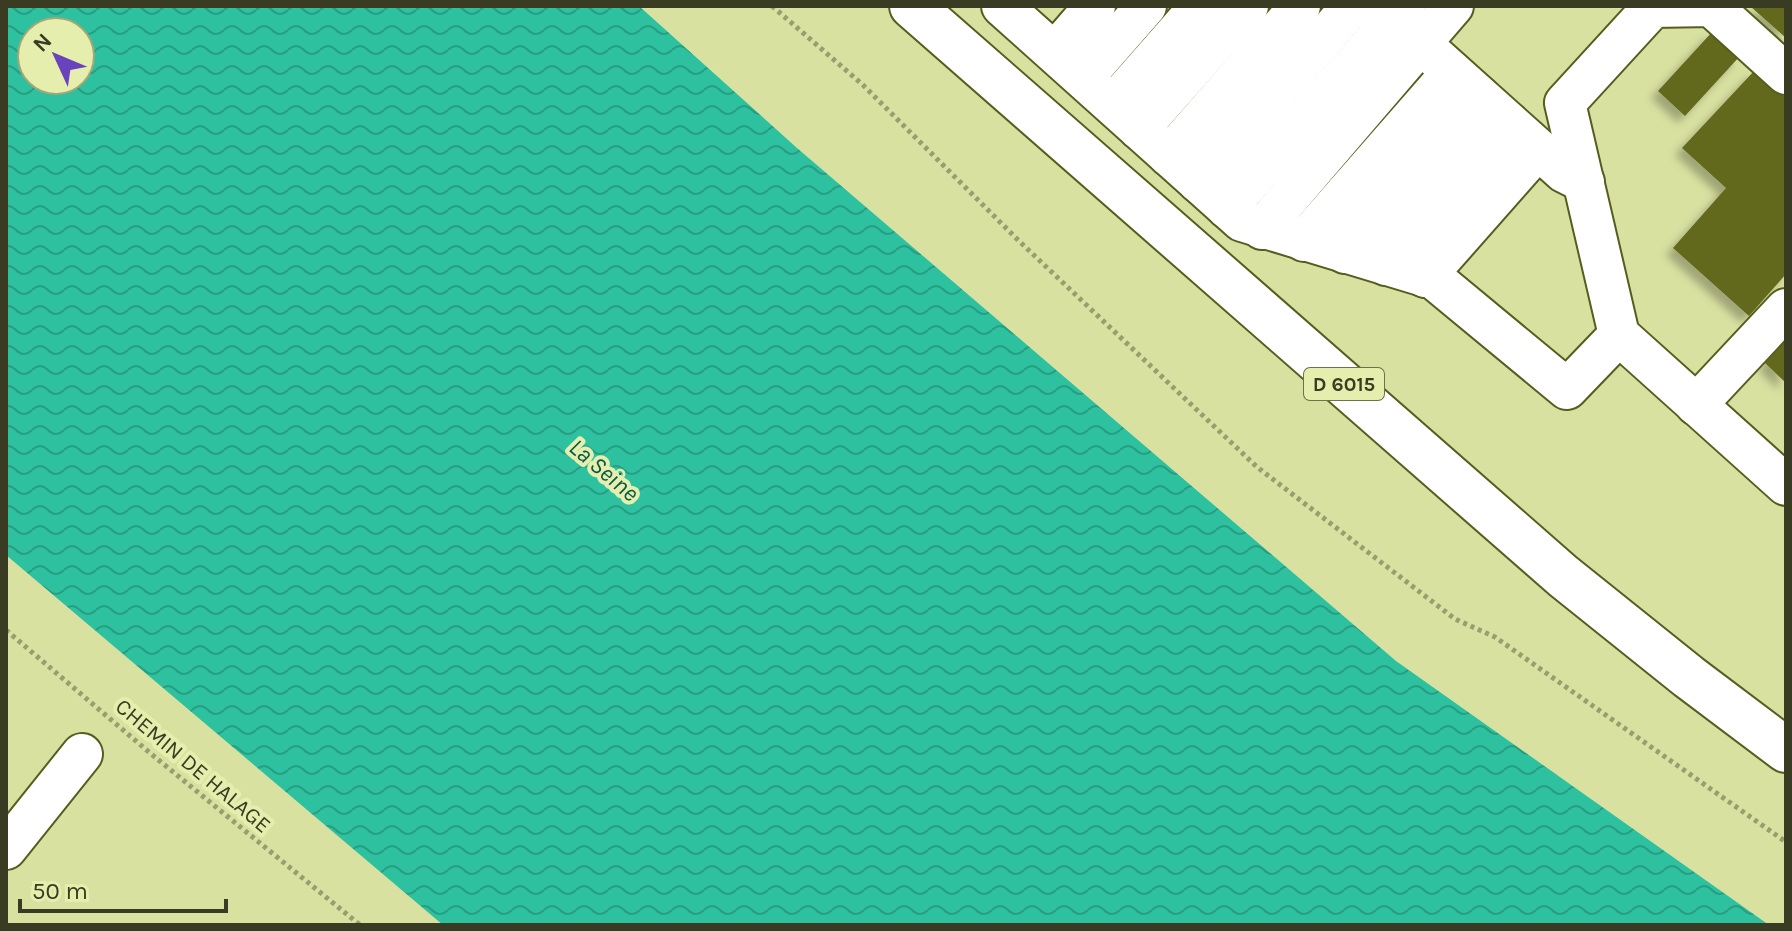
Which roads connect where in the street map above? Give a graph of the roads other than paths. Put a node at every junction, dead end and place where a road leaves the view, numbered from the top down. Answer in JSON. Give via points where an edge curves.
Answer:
{"nodes":[{"id":1,"x":912,"y":6,"type":"edge"},
{"id":2,"x":1095,"y":6,"type":"edge"},
{"id":3,"x":1146,"y":6,"type":"edge"},
{"id":4,"x":1200,"y":6,"type":"edge"},
{"id":5,"x":1248,"y":6,"type":"edge"},
{"id":6,"x":1300,"y":6,"type":"edge"},
{"id":7,"x":1352,"y":6,"type":"edge"},
{"id":8,"x":1453,"y":6,"type":"edge"},
{"id":9,"x":1653,"y":6,"type":"edge"},
{"id":10,"x":1024,"y":13,"type":"edge"},
{"id":11,"x":1395,"y":20,"type":"edge"},
{"id":12,"x":1069,"y":65,"type":"junction"},
{"id":13,"x":1786,"y":74,"type":"edge"},
{"id":14,"x":1466,"y":85,"type":"junction"},
{"id":15,"x":1126,"y":117,"type":"junction"},
{"id":16,"x":1524,"y":136,"type":"junction"},
{"id":17,"x":1169,"y":156,"type":"junction"},
{"id":18,"x":1584,"y":182,"type":"junction"},
{"id":19,"x":1212,"y":195,"type":"junction"},
{"id":20,"x":1262,"y":229,"type":"junction"},
{"id":21,"x":1304,"y":241,"type":"junction"},
{"id":22,"x":1345,"y":253,"type":"junction"},
{"id":23,"x":1386,"y":265,"type":"junction"},
{"id":24,"x":1425,"y":277,"type":"junction"},
{"id":25,"x":1786,"y":309,"type":"edge"},
{"id":26,"x":1619,"y":335,"type":"junction"},
{"id":27,"x":1696,"y":405,"type":"junction"},
{"id":28,"x":1786,"y":485,"type":"edge"},
{"id":29,"x":1786,"y":750,"type":"edge"},
{"id":30,"x":82,"y":754,"type":"dead end"},
{"id":31,"x":6,"y":849,"type":"edge"}],
"edges":[{"from":1,"to":29,"type":"main road","number":"D 6015","via":[[1563,576]]},
{"from":2,"to":12,"type":"lane"},
{"from":3,"to":12,"type":"lane"},
{"from":4,"to":15,"type":"lane"},
{"from":5,"to":15,"type":"lane"},
{"from":6,"to":17,"type":"lane"},
{"from":7,"to":19,"type":"lane"},
{"from":8,"to":11,"type":"lane"},
{"from":9,"to":13,"type":"lane","via":[[1711,6]]},
{"from":9,"to":18,"type":"lane","via":[[1565,103]]},
{"from":10,"to":12,"type":"lane"},
{"from":11,"to":14,"type":"lane"},
{"from":11,"to":19,"type":"lane"},
{"from":11,"to":20,"type":"lane"},
{"from":12,"to":15,"type":"lane"},
{"from":14,"to":16,"type":"lane"},
{"from":14,"to":21,"type":"lane"},
{"from":14,"to":22,"type":"lane"},
{"from":15,"to":17,"type":"lane"},
{"from":16,"to":18,"type":"lane","via":[[1564,172]]},
{"from":16,"to":23,"type":"lane"},
{"from":16,"to":24,"type":"lane"},
{"from":17,"to":19,"type":"lane"},
{"from":18,"to":26,"type":"lane"},
{"from":19,"to":20,"type":"lane","via":[[1242,221]]},
{"from":20,"to":21,"type":"lane"},
{"from":21,"to":22,"type":"lane"},
{"from":22,"to":23,"type":"lane"},
{"from":23,"to":24,"type":"lane"},
{"from":24,"to":26,"type":"lane","via":[[1434,279],[1567,389]]},
{"from":25,"to":27,"type":"lane"},
{"from":26,"to":27,"type":"lane"},
{"from":27,"to":28,"type":"lane"},
{"from":30,"to":31,"type":"lane"}]}
